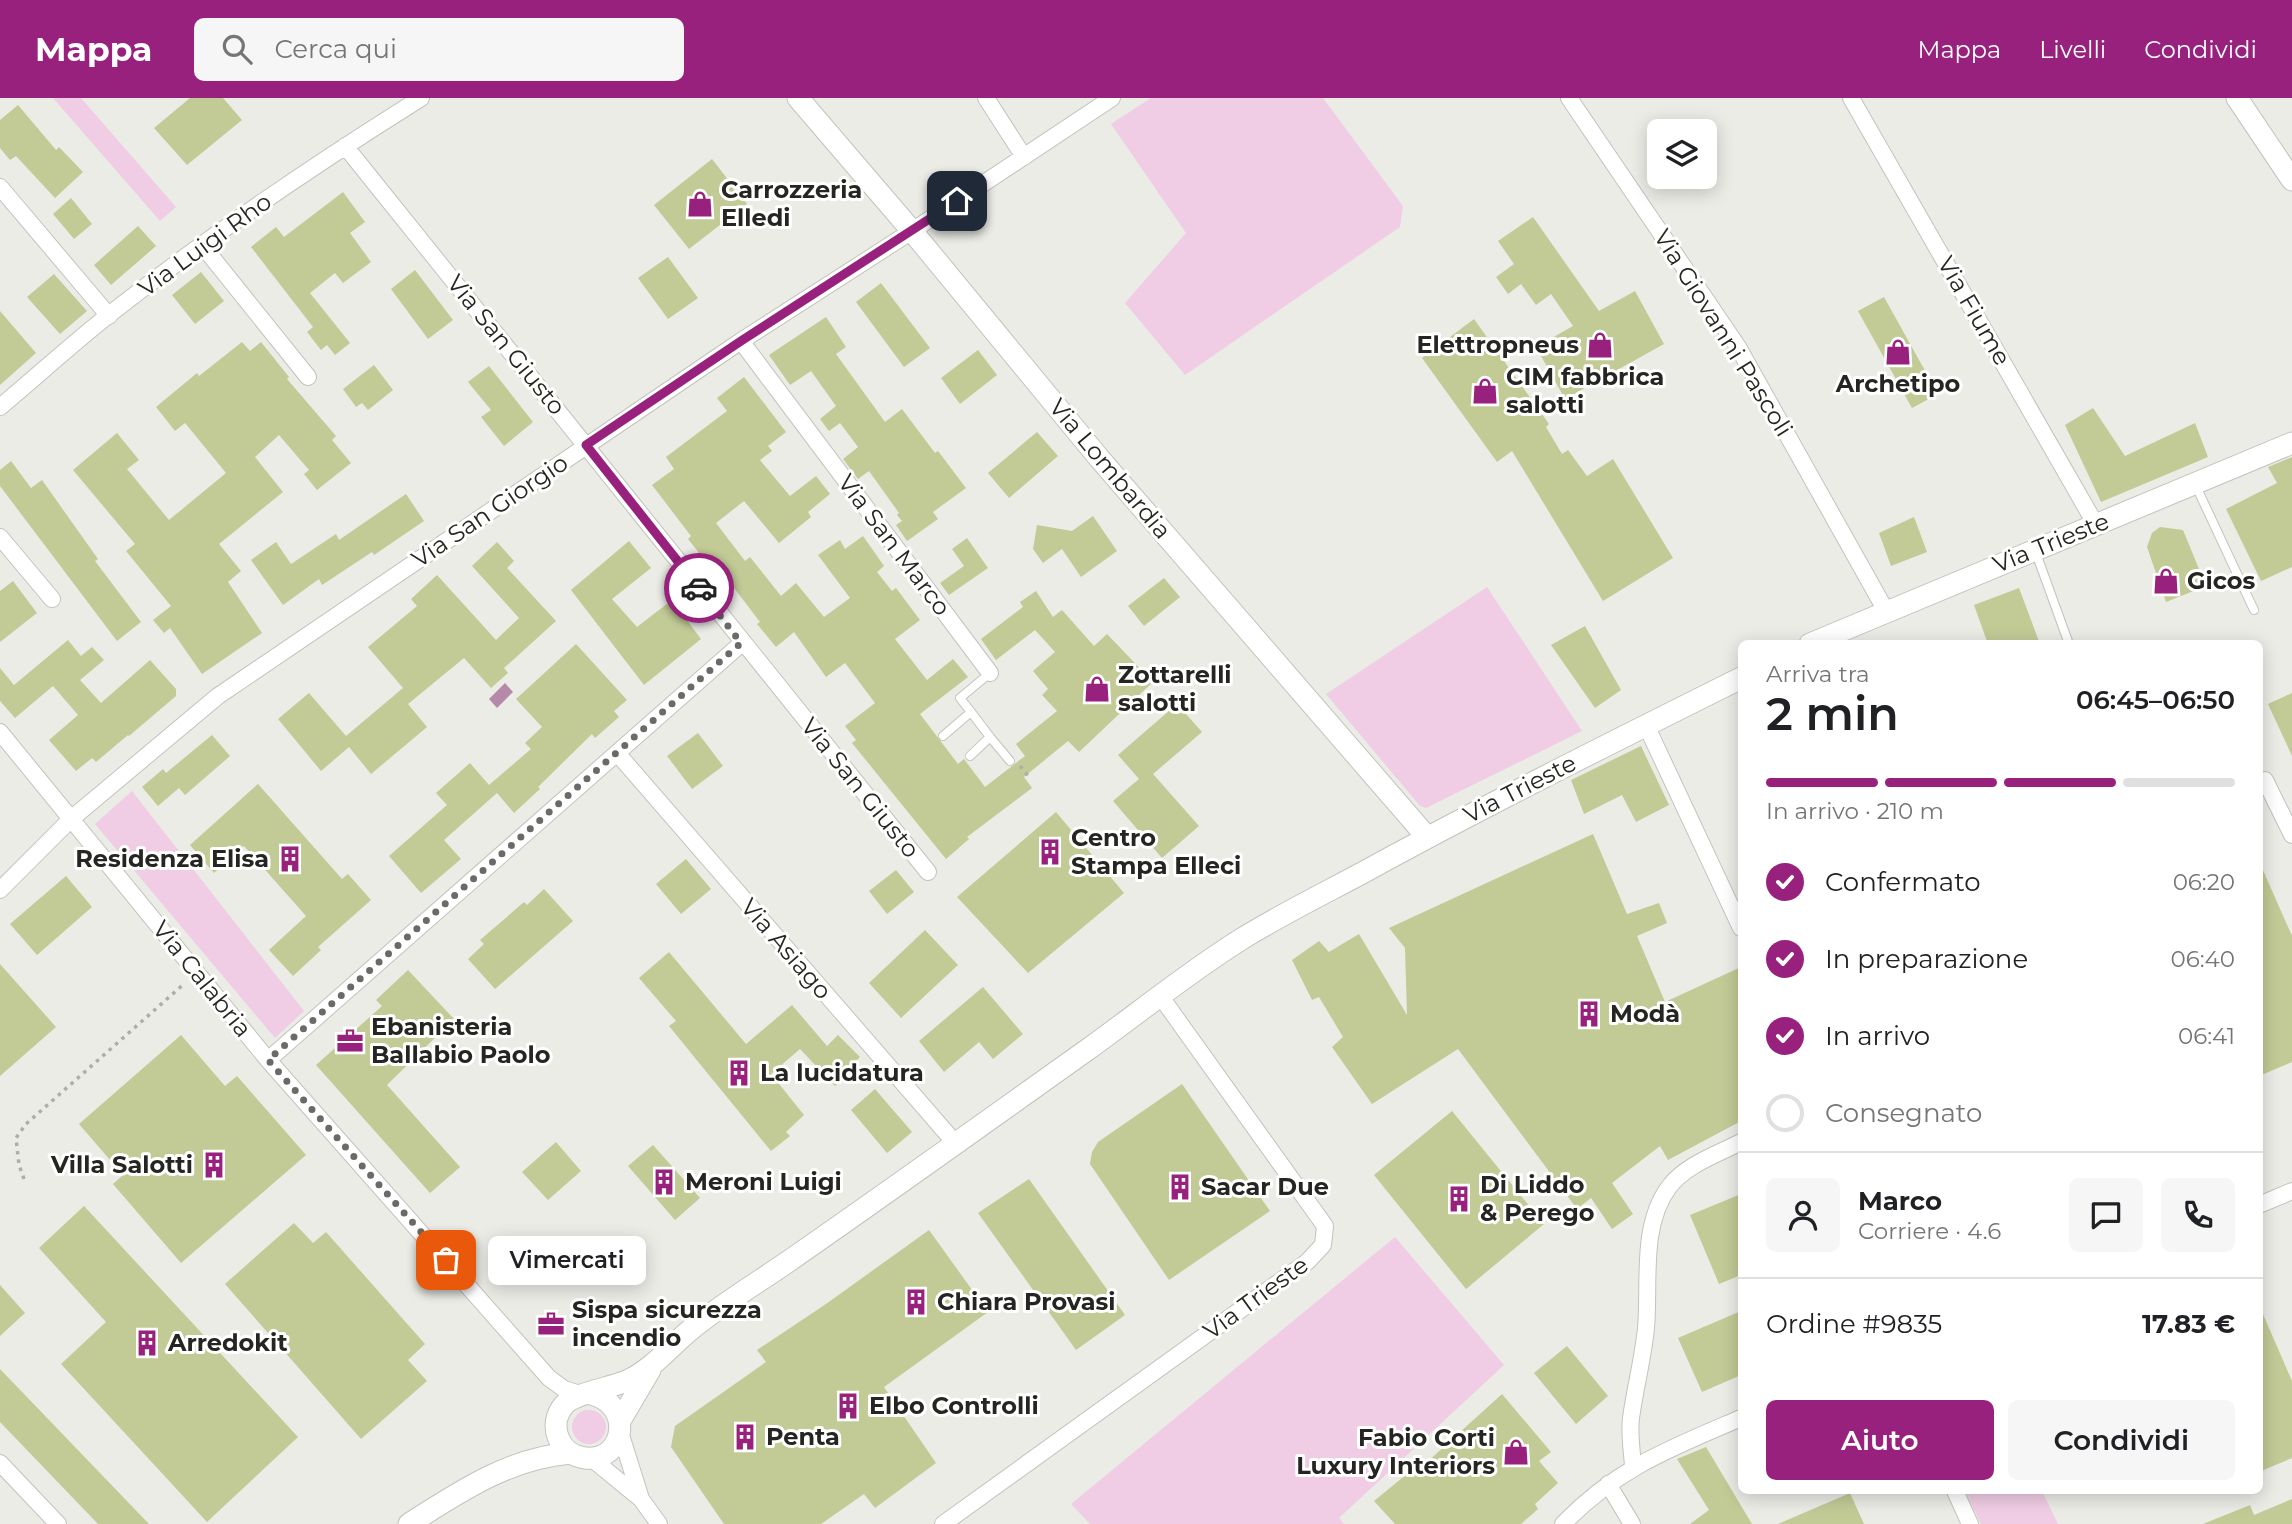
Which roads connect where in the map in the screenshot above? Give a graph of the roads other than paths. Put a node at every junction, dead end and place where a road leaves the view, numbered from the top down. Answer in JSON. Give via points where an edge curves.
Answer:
{"nodes":[{"id":1,"x":421,"y":98,"type":"edge"},
{"id":2,"x":797,"y":98,"type":"edge"},
{"id":3,"x":986,"y":98,"type":"edge"},
{"id":4,"x":1112,"y":98,"type":"edge"},
{"id":5,"x":1569,"y":98,"type":"edge"},
{"id":6,"x":1851,"y":98,"type":"edge"},
{"id":7,"x":2237,"y":98,"type":"edge"},
{"id":8,"x":345,"y":146,"type":"junction"},
{"id":9,"x":1024,"y":157,"type":"junction"},
{"id":10,"x":2292,"y":180,"type":"edge"},
{"id":11,"x":0,"y":187,"type":"edge"},
{"id":12,"x":912,"y":231,"type":"junction"},
{"id":13,"x":202,"y":244,"type":"junction"},
{"id":14,"x":109,"y":316,"type":"junction"},
{"id":15,"x":741,"y":341,"type":"junction"},
{"id":16,"x":308,"y":377,"type":"dead end"},
{"id":17,"x":0,"y":407,"type":"edge"},
{"id":18,"x":2292,"y":443,"type":"edge"},
{"id":19,"x":586,"y":445,"type":"junction"},
{"id":20,"x":2195,"y":484,"type":"junction"},
{"id":21,"x":2096,"y":525,"type":"junction"},
{"id":22,"x":0,"y":537,"type":"edge"},
{"id":23,"x":2035,"y":550,"type":"junction"},
{"id":24,"x":52,"y":599,"type":"dead end"},
{"id":25,"x":2254,"y":610,"type":"dead end"},
{"id":26,"x":1886,"y":611,"type":"junction"},
{"id":27,"x":1822,"y":640,"type":"edge"},
{"id":28,"x":2068,"y":640,"type":"edge"},
{"id":29,"x":741,"y":643,"type":"junction"},
{"id":30,"x":990,"y":673,"type":"joint"},
{"id":31,"x":1738,"y":679,"type":"edge"},
{"id":32,"x":971,"y":712,"type":"junction"},
{"id":33,"x":1646,"y":725,"type":"junction"},
{"id":34,"x":0,"y":732,"type":"edge"},
{"id":35,"x":943,"y":736,"type":"dead end"},
{"id":36,"x":990,"y":737,"type":"junction"},
{"id":37,"x":617,"y":753,"type":"junction"},
{"id":38,"x":970,"y":756,"type":"dead end"},
{"id":39,"x":1010,"y":761,"type":"dead end"},
{"id":40,"x":2265,"y":780,"type":"dead end"},
{"id":41,"x":71,"y":819,"type":"junction"},
{"id":42,"x":2292,"y":835,"type":"edge"},
{"id":43,"x":1427,"y":837,"type":"junction"},
{"id":44,"x":928,"y":872,"type":"dead end"},
{"id":45,"x":0,"y":890,"type":"edge"},
{"id":46,"x":1738,"y":922,"type":"edge"},
{"id":47,"x":1161,"y":997,"type":"junction"},
{"id":48,"x":268,"y":1060,"type":"junction"},
{"id":49,"x":956,"y":1144,"type":"junction"},
{"id":50,"x":1738,"y":1144,"type":"edge"},
{"id":51,"x":2292,"y":1191,"type":"edge"},
{"id":52,"x":2263,"y":1203,"type":"edge"},
{"id":53,"x":653,"y":1365,"type":"junction"},
{"id":54,"x":549,"y":1378,"type":"junction"},
{"id":55,"x":585,"y":1394,"type":"junction"},
{"id":56,"x":1738,"y":1419,"type":"edge"},
{"id":57,"x":556,"y":1422,"type":"junction"},
{"id":58,"x":620,"y":1427,"type":"junction"},
{"id":59,"x":581,"y":1456,"type":"junction"},
{"id":60,"x":0,"y":1463,"type":"edge"},
{"id":61,"x":519,"y":1464,"type":"junction"},
{"id":62,"x":1633,"y":1466,"type":"junction"},
{"id":63,"x":1608,"y":1484,"type":"junction"},
{"id":64,"x":1956,"y":1494,"type":"edge"},
{"id":65,"x":641,"y":1499,"type":"junction"},
{"id":66,"x":58,"y":1524,"type":"edge"},
{"id":67,"x":409,"y":1524,"type":"edge"},
{"id":68,"x":659,"y":1524,"type":"edge"},
{"id":69,"x":943,"y":1524,"type":"edge"},
{"id":70,"x":1563,"y":1524,"type":"edge"},
{"id":71,"x":1632,"y":1524,"type":"edge"},
{"id":72,"x":1970,"y":1524,"type":"edge"}],
"edges":[{"from":1,"to":8,"type":"street","name":"Via Luigi Rho"},
{"from":2,"to":12,"type":"street","name":"Via Lombardia"},
{"from":3,"to":9,"type":"street"},
{"from":4,"to":9,"type":"street","name":"Via San Giorgio"},
{"from":5,"to":26,"type":"street","name":"Via Giovanni Pascoli","via":[[1738,347]]},
{"from":6,"to":21,"type":"street","name":"Via Fiume"},
{"from":7,"to":10,"type":"street"},
{"from":8,"to":13,"type":"street","name":"Via Luigi Rho"},
{"from":8,"to":19,"type":"street","name":"Via San Giusto"},
{"from":9,"to":12,"type":"street","name":"Via San Giorgio"},
{"from":11,"to":14,"type":"street"},
{"from":12,"to":15,"type":"street","name":"Via San Giorgio"},
{"from":12,"to":43,"type":"street","name":"Via Lombardia","via":[[1099,458]]},
{"from":13,"to":14,"type":"street","name":"Via Luigi Rho"},
{"from":13,"to":16,"type":"street"},
{"from":14,"to":17,"type":"street","name":"Via Luigi Rho"},
{"from":15,"to":19,"type":"street","name":"Via San Giorgio"},
{"from":15,"to":30,"type":"street","name":"Via San Marco"},
{"from":18,"to":20,"type":"street","name":"Via Trieste"},
{"from":19,"to":29,"type":"street","name":"Via San Giusto"},
{"from":19,"to":41,"type":"street","name":"Via San Giorgio","via":[[218,696]]},
{"from":20,"to":21,"type":"street","name":"Via Trieste"},
{"from":20,"to":25,"type":"lane"},
{"from":21,"to":23,"type":"street","name":"Via Trieste"},
{"from":22,"to":24,"type":"street"},
{"from":23,"to":26,"type":"street","name":"Via Trieste"},
{"from":23,"to":28,"type":"lane"},
{"from":26,"to":27,"type":"street","name":"Via Trieste"},
{"from":29,"to":37,"type":"street"},
{"from":29,"to":44,"type":"street","name":"Via San Giusto"},
{"from":30,"to":32,"type":"lane","name":"Via San Marco","via":[[960,698]]},
{"from":31,"to":33,"type":"street","name":"Via Trieste"},
{"from":32,"to":35,"type":"lane"},
{"from":32,"to":36,"type":"lane"},
{"from":33,"to":43,"type":"street","name":"Via Trieste"},
{"from":33,"to":46,"type":"street"},
{"from":34,"to":41,"type":"street","name":"Via Calabria"},
{"from":36,"to":38,"type":"lane"},
{"from":36,"to":39,"type":"lane"},
{"from":37,"to":48,"type":"street"},
{"from":37,"to":49,"type":"street","name":"Via Asiago"},
{"from":40,"to":42,"type":"street"},
{"from":41,"to":45,"type":"street","name":"Via San Giorgio"},
{"from":41,"to":48,"type":"street","name":"Via Calabria"},
{"from":43,"to":47,"type":"street","name":"Via Trieste","via":[[1240,940]]},
{"from":47,"to":49,"type":"street","name":"Via Trieste"},
{"from":47,"to":69,"type":"street","name":"Via Trieste","via":[[1325,1226],[1323,1245],[1307,1262]]},
{"from":48,"to":54,"type":"street","name":"Via Calabria"},
{"from":49,"to":53,"type":"street","name":"Via Trieste","via":[[691,1329]]},
{"from":50,"to":62,"type":"street","via":[[1696,1165],[1669,1186],[1655,1215],[1642,1364],[1631,1419]]},
{"from":51,"to":52,"type":"street"},
{"from":53,"to":55,"type":"street","via":[[631,1379]]},
{"from":53,"to":58,"type":"street"},
{"from":54,"to":55,"type":"street","via":[[564,1389]]},
{"from":54,"to":57,"type":"street","via":[[556,1393]]},
{"from":55,"to":57,"type":"street","via":[[562,1407]]},
{"from":55,"to":58,"type":"street","via":[[610,1402]]},
{"from":56,"to":62,"type":"street"},
{"from":57,"to":59,"type":"street","via":[[563,1446]]},
{"from":57,"to":61,"type":"street"},
{"from":58,"to":59,"type":"street","via":[[610,1450],[601,1456]]},
{"from":58,"to":65,"type":"street"},
{"from":59,"to":61,"type":"street","via":[[551,1455]]},
{"from":59,"to":65,"type":"street"},
{"from":60,"to":66,"type":"street"},
{"from":61,"to":67,"type":"street","via":[[473,1483]]},
{"from":62,"to":63,"type":"street"},
{"from":63,"to":70,"type":"street"},
{"from":63,"to":71,"type":"street"},
{"from":64,"to":72,"type":"street"},
{"from":65,"to":68,"type":"street"}]}
